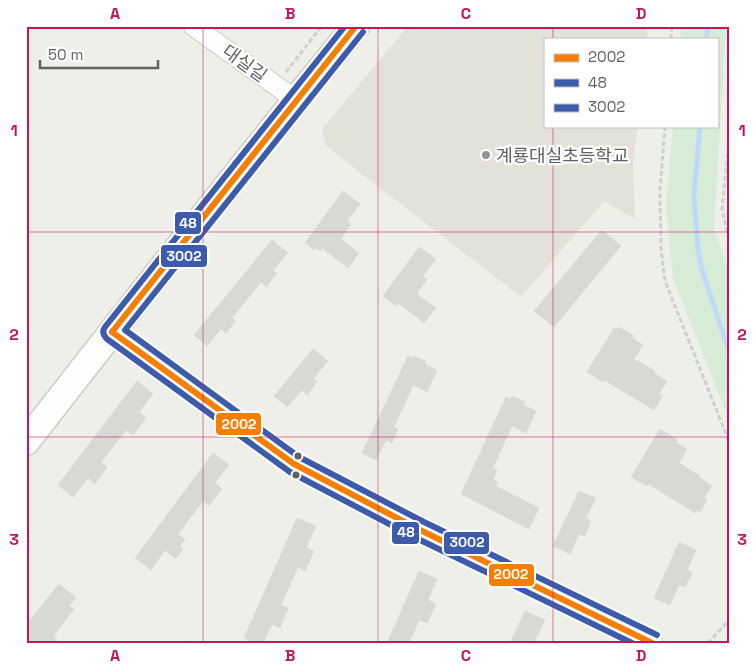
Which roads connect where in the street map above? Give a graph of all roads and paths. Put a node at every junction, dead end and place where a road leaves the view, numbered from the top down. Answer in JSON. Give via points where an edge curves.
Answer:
{"nodes":[{"id":1,"x":193,"y":26,"type":"edge"},
{"id":2,"x":322,"y":26,"type":"edge"},
{"id":3,"x":356,"y":26,"type":"edge"},
{"id":4,"x":286,"y":72,"type":"dead end"},
{"id":5,"x":296,"y":100,"type":"junction"},
{"id":6,"x":665,"y":128,"type":"edge"},
{"id":7,"x":730,"y":131,"type":"edge"},
{"id":8,"x":730,"y":245,"type":"edge"},
{"id":9,"x":112,"y":332,"type":"junction"},
{"id":10,"x":26,"y":442,"type":"edge"},
{"id":11,"x":730,"y":444,"type":"edge"},
{"id":12,"x":730,"y":620,"type":"edge"},
{"id":13,"x":652,"y":643,"type":"edge"},
{"id":14,"x":708,"y":643,"type":"edge"}],
"edges":[{"from":1,"to":5,"type":"street","name":"대실길"},
{"from":2,"to":4,"type":"path"},
{"from":3,"to":5,"type":"street"},
{"from":5,"to":9,"type":"street"},
{"from":6,"to":11,"type":"path","via":[[660,191],[665,281]]},
{"from":7,"to":8,"type":"path","via":[[722,209]]},
{"from":9,"to":10,"type":"street"},
{"from":9,"to":13,"type":"street","via":[[294,464],[420,530]]},
{"from":12,"to":14,"type":"path"}]}
